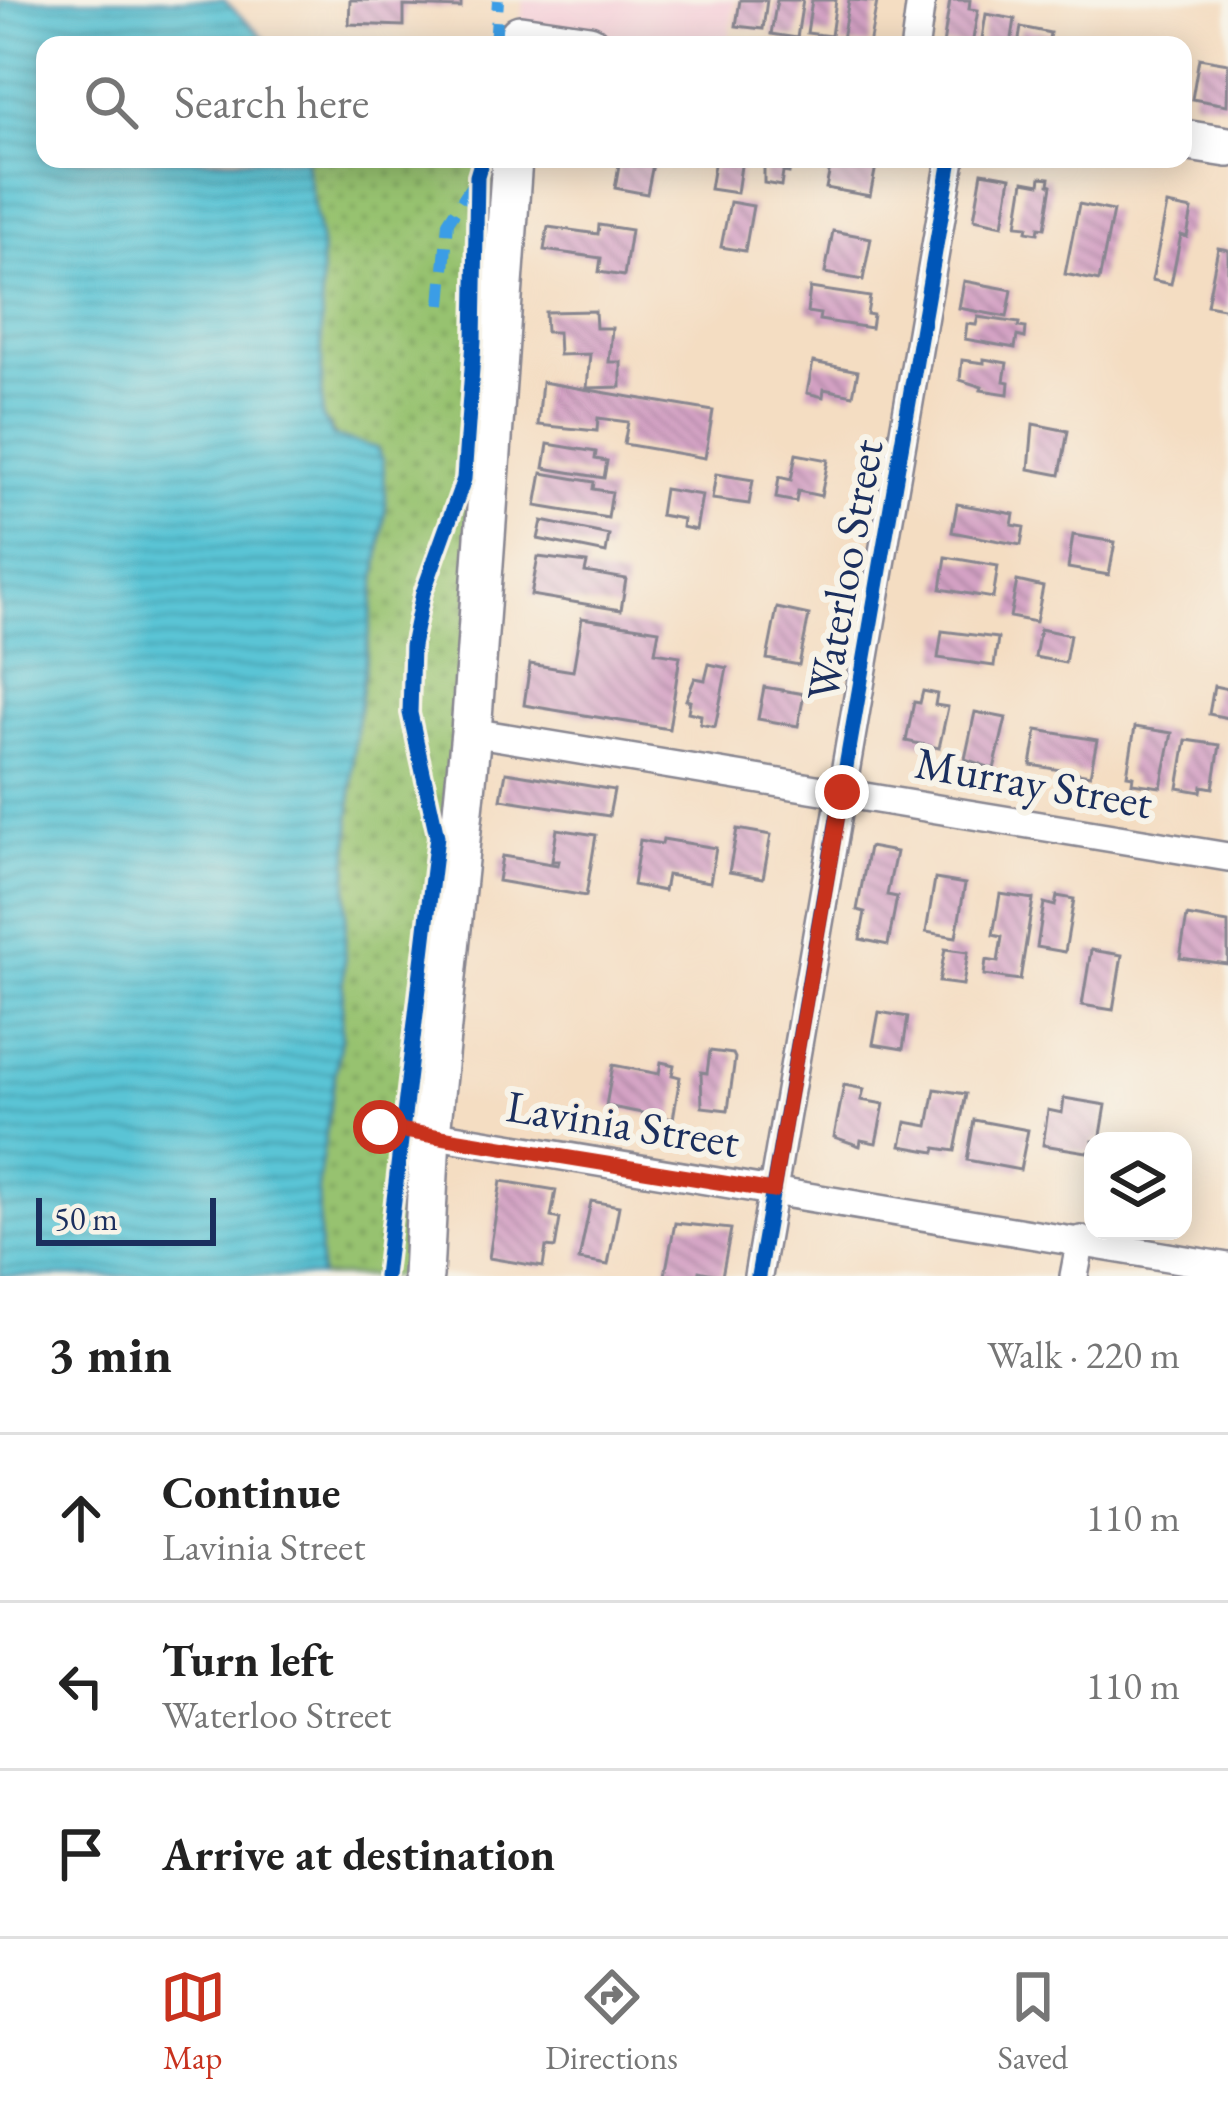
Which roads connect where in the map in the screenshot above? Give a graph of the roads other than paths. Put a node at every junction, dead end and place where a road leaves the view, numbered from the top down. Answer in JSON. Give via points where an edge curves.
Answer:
{"nodes":[{"id":1,"x":921,"y":0,"type":"edge"},
{"id":2,"x":521,"y":27,"type":"edge"},
{"id":3,"x":555,"y":36,"type":"edge"},
{"id":4,"x":916,"y":36,"type":"edge"},
{"id":5,"x":1192,"y":141,"type":"edge"},
{"id":6,"x":1228,"y":147,"type":"edge"},
{"id":7,"x":511,"y":168,"type":"edge"},
{"id":8,"x":949,"y":168,"type":"edge"},
{"id":9,"x":471,"y":732,"type":"junction"},
{"id":10,"x":842,"y":792,"type":"junction"},
{"id":11,"x":1228,"y":857,"type":"edge"},
{"id":12,"x":380,"y":1127,"type":"dead end"},
{"id":13,"x":430,"y":1134,"type":"junction"},
{"id":14,"x":773,"y":1191,"type":"junction"},
{"id":15,"x":1081,"y":1240,"type":"junction"},
{"id":16,"x":1228,"y":1267,"type":"edge"},
{"id":17,"x":423,"y":1276,"type":"edge"},
{"id":18,"x":758,"y":1276,"type":"edge"},
{"id":19,"x":1074,"y":1276,"type":"edge"}],
"edges":[{"from":1,"to":4,"type":"street"},
{"from":2,"to":3,"type":"main road"},
{"from":5,"to":6,"type":"main road"},
{"from":7,"to":9,"type":"main road"},
{"from":8,"to":10,"type":"street","name":"Waterloo Street"},
{"from":9,"to":10,"type":"street","name":"Murray Street"},
{"from":9,"to":13,"type":"main road"},
{"from":10,"to":11,"type":"street","name":"Murray Street"},
{"from":10,"to":14,"type":"street","name":"Waterloo Street"},
{"from":12,"to":13,"type":"lane"},
{"from":13,"to":14,"type":"street","name":"Lavinia Street"},
{"from":13,"to":17,"type":"main road"},
{"from":14,"to":15,"type":"street","name":"Lavinia Street"},
{"from":14,"to":18,"type":"street","name":"Waterloo Street"},
{"from":15,"to":16,"type":"street","name":"Lavinia Street"},
{"from":15,"to":19,"type":"street"}]}
